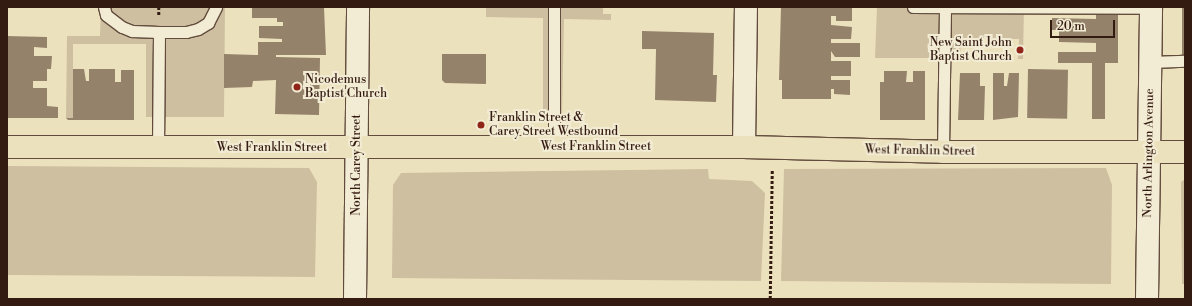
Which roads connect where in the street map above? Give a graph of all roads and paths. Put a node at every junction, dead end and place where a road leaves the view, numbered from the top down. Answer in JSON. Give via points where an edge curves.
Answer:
{"nodes":[{"id":1,"x":104,"y":7,"type":"edge"},
{"id":2,"x":216,"y":7,"type":"edge"},
{"id":3,"x":358,"y":7,"type":"edge"},
{"id":4,"x":554,"y":7,"type":"edge"},
{"id":5,"x":746,"y":7,"type":"edge"},
{"id":6,"x":913,"y":7,"type":"edge"},
{"id":7,"x":1151,"y":7,"type":"edge"},
{"id":8,"x":946,"y":8,"type":"edge"},
{"id":9,"x":159,"y":32,"type":"junction"},
{"id":10,"x":1185,"y":61,"type":"edge"},
{"id":11,"x":1150,"y":62,"type":"junction"},
{"id":12,"x":7,"y":146,"type":"edge"},
{"id":13,"x":554,"y":147,"type":"junction"},
{"id":14,"x":744,"y":147,"type":"junction"},
{"id":15,"x":158,"y":148,"type":"junction"},
{"id":16,"x":357,"y":148,"type":"junction"},
{"id":17,"x":943,"y":152,"type":"junction"},
{"id":18,"x":1149,"y":152,"type":"junction"},
{"id":19,"x":1185,"y":152,"type":"edge"},
{"id":20,"x":774,"y":164,"type":"dead end"},
{"id":21,"x":1147,"y":292,"type":"edge"},
{"id":22,"x":355,"y":299,"type":"edge"},
{"id":23,"x":770,"y":299,"type":"edge"}],
"edges":[{"from":1,"to":9,"type":"lane","via":[[106,15],[122,27],[132,31]]},
{"from":2,"to":9,"type":"lane","via":[[208,23],[198,29],[186,32]]},
{"from":3,"to":16,"type":"street","name":"North Carey Street"},
{"from":4,"to":13,"type":"lane"},
{"from":5,"to":14,"type":"street"},
{"from":6,"to":8,"type":"lane"},
{"from":7,"to":8,"type":"lane"},
{"from":7,"to":11,"type":"street","name":"North Arlington Avenue"},
{"from":8,"to":17,"type":"lane"},
{"from":9,"to":15,"type":"lane"},
{"from":10,"to":11,"type":"lane"},
{"from":11,"to":18,"type":"street","name":"North Arlington Avenue"},
{"from":12,"to":15,"type":"main road","name":"West Franklin Street"},
{"from":13,"to":14,"type":"main road","name":"West Franklin Street"},
{"from":13,"to":16,"type":"main road","name":"West Franklin Street"},
{"from":14,"to":17,"type":"main road","name":"West Franklin Street"},
{"from":15,"to":16,"type":"main road","name":"West Franklin Street"},
{"from":16,"to":22,"type":"street","name":"North Carey Street"},
{"from":17,"to":18,"type":"main road","name":"West Franklin Street"},
{"from":18,"to":19,"type":"main road","name":"West Franklin Street"},
{"from":18,"to":21,"type":"street","name":"North Arlington Avenue"},
{"from":20,"to":23,"type":"path"}]}
